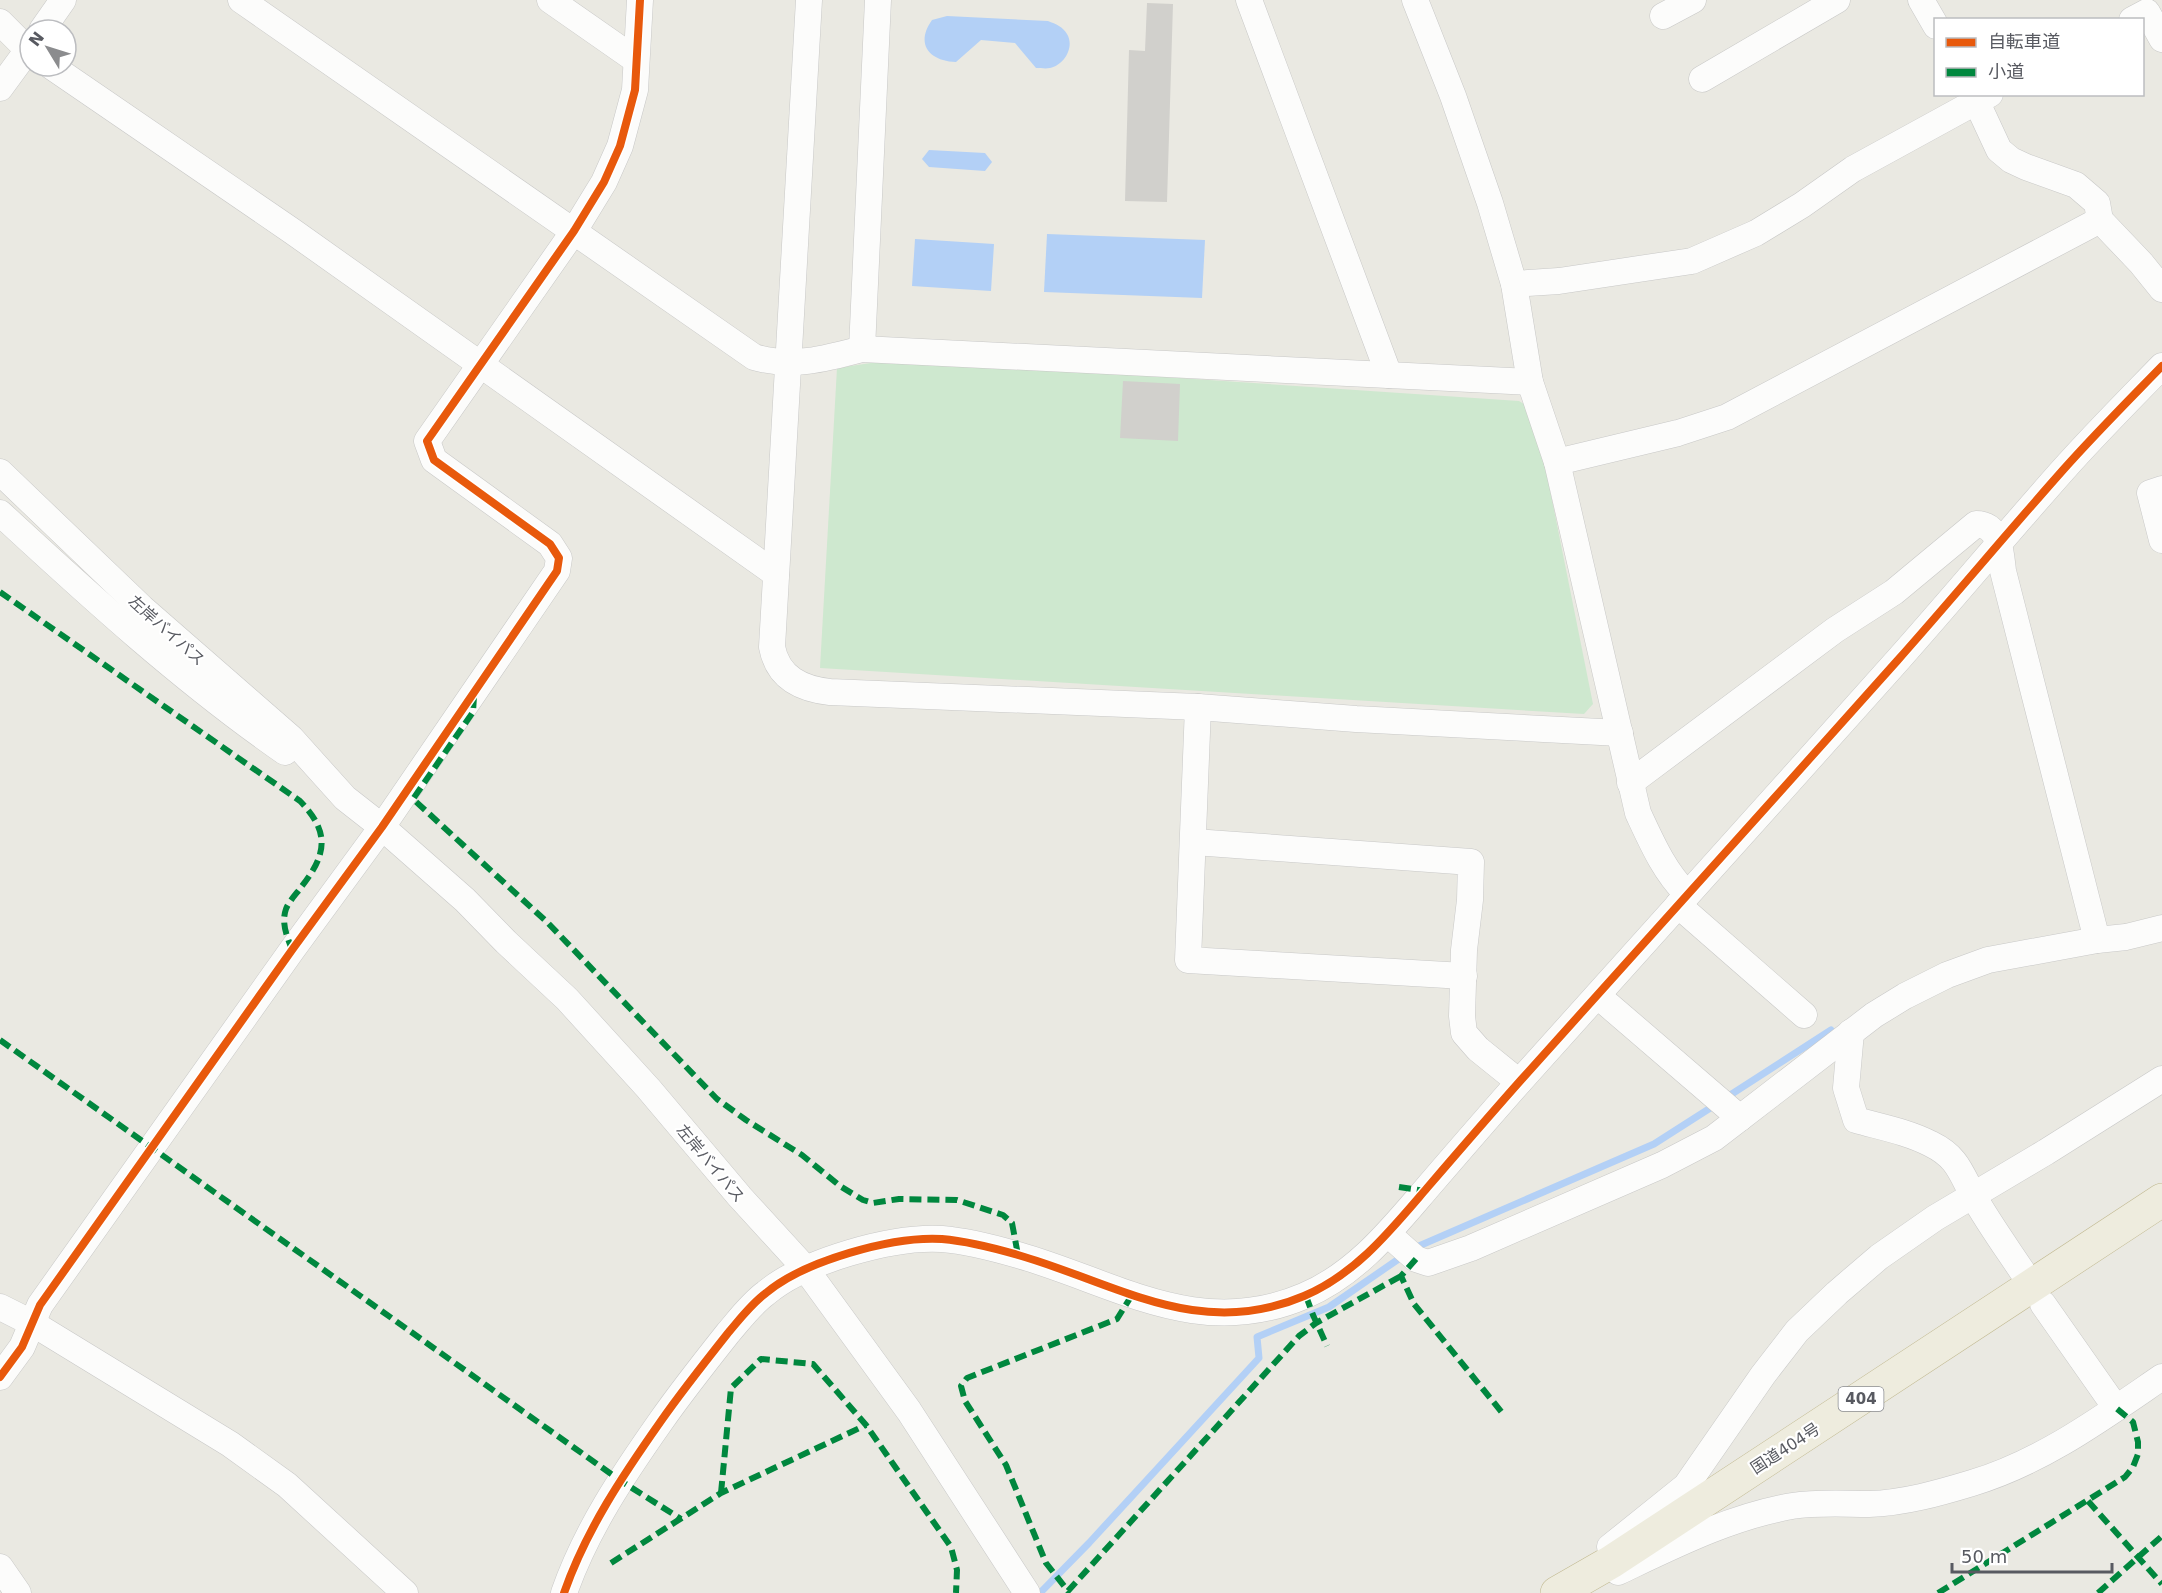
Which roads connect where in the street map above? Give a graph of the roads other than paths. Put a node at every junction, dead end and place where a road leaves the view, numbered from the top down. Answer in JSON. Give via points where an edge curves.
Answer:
{"nodes":[{"id":1,"x":63,"y":0,"type":"edge"},
{"id":2,"x":241,"y":0,"type":"edge"},
{"id":3,"x":550,"y":0,"type":"edge"},
{"id":4,"x":640,"y":0,"type":"edge"},
{"id":5,"x":809,"y":0,"type":"edge"},
{"id":6,"x":878,"y":0,"type":"edge"},
{"id":7,"x":1250,"y":0,"type":"edge"},
{"id":8,"x":1415,"y":0,"type":"edge"},
{"id":9,"x":1693,"y":0,"type":"edge"},
{"id":10,"x":1837,"y":0,"type":"edge"},
{"id":11,"x":1921,"y":0,"type":"edge"},
{"id":12,"x":1663,"y":16,"type":"dead end"},
{"id":13,"x":51,"y":18,"type":"edge"},
{"id":14,"x":2136,"y":18,"type":"edge"},
{"id":15,"x":0,"y":22,"type":"edge"},
{"id":16,"x":1934,"y":24,"type":"edge"},
{"id":17,"x":18,"y":35,"type":"edge"},
{"id":18,"x":2162,"y":39,"type":"edge"},
{"id":19,"x":636,"y":60,"type":"junction"},
{"id":20,"x":18,"y":64,"type":"edge"},
{"id":21,"x":69,"y":78,"type":"edge"},
{"id":22,"x":1702,"y":79,"type":"dead end"},
{"id":23,"x":0,"y":88,"type":"edge"},
{"id":24,"x":1980,"y":97,"type":"edge"},
{"id":25,"x":2100,"y":220,"type":"junction"},
{"id":26,"x":574,"y":231,"type":"junction"},
{"id":27,"x":1514,"y":284,"type":"junction"},
{"id":28,"x":2162,"y":289,"type":"edge"},
{"id":29,"x":862,"y":349,"type":"junction"},
{"id":30,"x":789,"y":362,"type":"junction"},
{"id":31,"x":481,"y":366,"type":"junction"},
{"id":32,"x":2162,"y":366,"type":"edge"},
{"id":33,"x":1389,"y":375,"type":"junction"},
{"id":34,"x":1530,"y":382,"type":"junction"},
{"id":35,"x":1557,"y":462,"type":"junction"},
{"id":36,"x":0,"y":472,"type":"edge"},
{"id":37,"x":2162,"y":489,"type":"edge"},
{"id":38,"x":0,"y":513,"type":"edge"},
{"id":39,"x":2162,"y":540,"type":"edge"},
{"id":40,"x":2000,"y":544,"type":"junction"},
{"id":41,"x":776,"y":574,"type":"junction"},
{"id":42,"x":1198,"y":707,"type":"junction"},
{"id":43,"x":1620,"y":733,"type":"junction"},
{"id":44,"x":1630,"y":783,"type":"junction"},
{"id":45,"x":334,"y":787,"type":"junction"},
{"id":46,"x":382,"y":827,"type":"junction"},
{"id":47,"x":1194,"y":842,"type":"junction"},
{"id":48,"x":1683,"y":899,"type":"junction"},
{"id":49,"x":2162,"y":928,"type":"edge"},
{"id":50,"x":2097,"y":940,"type":"junction"},
{"id":51,"x":1464,"y":976,"type":"junction"},
{"id":52,"x":1598,"y":996,"type":"junction"},
{"id":53,"x":1804,"y":1015,"type":"dead end"},
{"id":54,"x":1851,"y":1032,"type":"junction"},
{"id":55,"x":2162,"y":1079,"type":"edge"},
{"id":56,"x":1519,"y":1082,"type":"junction"},
{"id":57,"x":1740,"y":1118,"type":"junction"},
{"id":58,"x":1973,"y":1196,"type":"junction"},
{"id":59,"x":2162,"y":1200,"type":"edge"},
{"id":60,"x":1388,"y":1234,"type":"junction"},
{"id":61,"x":805,"y":1268,"type":"junction"},
{"id":62,"x":2022,"y":1271,"type":"dead end"},
{"id":63,"x":2043,"y":1304,"type":"dead end"},
{"id":64,"x":0,"y":1307,"type":"edge"},
{"id":65,"x":32,"y":1323,"type":"junction"},
{"id":66,"x":0,"y":1377,"type":"edge"},
{"id":67,"x":2162,"y":1377,"type":"edge"},
{"id":68,"x":2116,"y":1408,"type":"junction"},
{"id":69,"x":0,"y":1567,"type":"edge"},
{"id":70,"x":18,"y":1593,"type":"edge"},
{"id":71,"x":405,"y":1593,"type":"edge"},
{"id":72,"x":564,"y":1593,"type":"edge"},
{"id":73,"x":1027,"y":1593,"type":"edge"},
{"id":74,"x":1542,"y":1593,"type":"edge"},
{"id":75,"x":1557,"y":1593,"type":"edge"},
{"id":76,"x":1574,"y":1593,"type":"edge"}],
"edges":[{"from":1,"to":13,"type":"street"},
{"from":2,"to":26,"type":"street"},
{"from":3,"to":19,"type":"street"},
{"from":4,"to":19,"type":"street"},
{"from":5,"to":30,"type":"street"},
{"from":6,"to":29,"type":"street"},
{"from":7,"to":33,"type":"street"},
{"from":8,"to":27,"type":"street","via":[[1453,96]]},
{"from":9,"to":12,"type":"street"},
{"from":10,"to":22,"type":"street"},
{"from":11,"to":16,"type":"street"},
{"from":14,"to":18,"type":"street","via":[[2147,12]]},
{"from":15,"to":17,"type":"street"},
{"from":19,"to":26,"type":"street","via":[[635,90],[620,146],[604,182]]},
{"from":20,"to":23,"type":"street"},
{"from":21,"to":31,"type":"street"},
{"from":24,"to":25,"type":"street","via":[[1999,150],[2026,167],[2076,185],[2097,203]]},
{"from":24,"to":27,"type":"street","via":[[1852,169],[1756,233],[1692,261]]},
{"from":25,"to":28,"type":"street"},
{"from":25,"to":35,"type":"street","via":[[1727,417]]},
{"from":26,"to":30,"type":"street","via":[[754,357]]},
{"from":26,"to":31,"type":"street"},
{"from":27,"to":34,"type":"street"},
{"from":29,"to":30,"type":"street","via":[[827,359]]},
{"from":29,"to":33,"type":"street"},
{"from":30,"to":41,"type":"street"},
{"from":31,"to":41,"type":"street"},
{"from":31,"to":46,"type":"street","via":[[427,441],[434,460],[550,544],[559,558],[557,571]]},
{"from":32,"to":40,"type":"street","via":[[2065,468]]},
{"from":33,"to":34,"type":"street"},
{"from":34,"to":35,"type":"street"},
{"from":35,"to":43,"type":"street"},
{"from":36,"to":45,"type":"street","name":"左岸バイパス","via":[[142,608],[291,738]]},
{"from":37,"to":39,"type":"street","via":[[2150,493]]},
{"from":38,"to":45,"type":"street","name":"左岸バイパス","via":[[190,680]]},
{"from":40,"to":44,"type":"street","via":[[1993,532],[1976,524],[1894,592],[1835,630]]},
{"from":40,"to":48,"type":"street"},
{"from":40,"to":50,"type":"street","via":[[2003,571]]},
{"from":41,"to":42,"type":"street","via":[[774,661],[786,676],[815,690]]},
{"from":42,"to":43,"type":"street"},
{"from":42,"to":47,"type":"street"},
{"from":43,"to":44,"type":"street"},
{"from":44,"to":48,"type":"street","via":[[1638,813],[1658,857]]},
{"from":45,"to":46,"type":"street","name":"左岸バイパス"},
{"from":46,"to":61,"type":"street","name":"左岸バイパス","via":[[465,900],[567,999]]},
{"from":46,"to":65,"type":"street","via":[[40,1305]]},
{"from":47,"to":51,"type":"street","via":[[1471,862]]},
{"from":47,"to":51,"type":"street","via":[[1188,960]]},
{"from":48,"to":52,"type":"street"},
{"from":48,"to":53,"type":"street"},
{"from":49,"to":50,"type":"street"},
{"from":50,"to":54,"type":"street","via":[[1988,960],[1947,975],[1905,996]]},
{"from":51,"to":56,"type":"street","via":[[1464,1033]]},
{"from":52,"to":56,"type":"street"},
{"from":52,"to":57,"type":"street"},
{"from":54,"to":57,"type":"street"},
{"from":54,"to":58,"type":"street","via":[[1846,1088],[1856,1120],[1932,1144],[1963,1172]]},
{"from":55,"to":58,"type":"street"},
{"from":56,"to":60,"type":"street"},
{"from":57,"to":60,"type":"street","via":[[1714,1138],[1662,1165],[1442,1259],[1428,1263],[1416,1259]]},
{"from":58,"to":62,"type":"street"},
{"from":58,"to":74,"type":"street","via":[[1879,1257],[1837,1293],[1797,1331],[1686,1486],[1610,1547]]},
{"from":59,"to":75,"type":"highway","name":"国道404号","number":"404","via":[[1611,1562]]},
{"from":60,"to":61,"type":"street","via":[[1348,1272],[1306,1296],[1237,1314],[1165,1304],[1018,1255],[945,1239],[890,1243]]},
{"from":61,"to":72,"type":"street","via":[[763,1295],[685,1387],[599,1515]]},
{"from":61,"to":73,"type":"street","name":"左岸バイパス","via":[[909,1411]]},
{"from":63,"to":68,"type":"street"},
{"from":64,"to":65,"type":"street"},
{"from":65,"to":66,"type":"street","via":[[22,1347]]},
{"from":65,"to":71,"type":"street","via":[[230,1444],[287,1485]]},
{"from":67,"to":68,"type":"street"},
{"from":68,"to":76,"type":"street","via":[[2062,1443],[1974,1483],[1904,1500],[1795,1506],[1753,1514],[1718,1525]]},
{"from":69,"to":70,"type":"street"}]}
